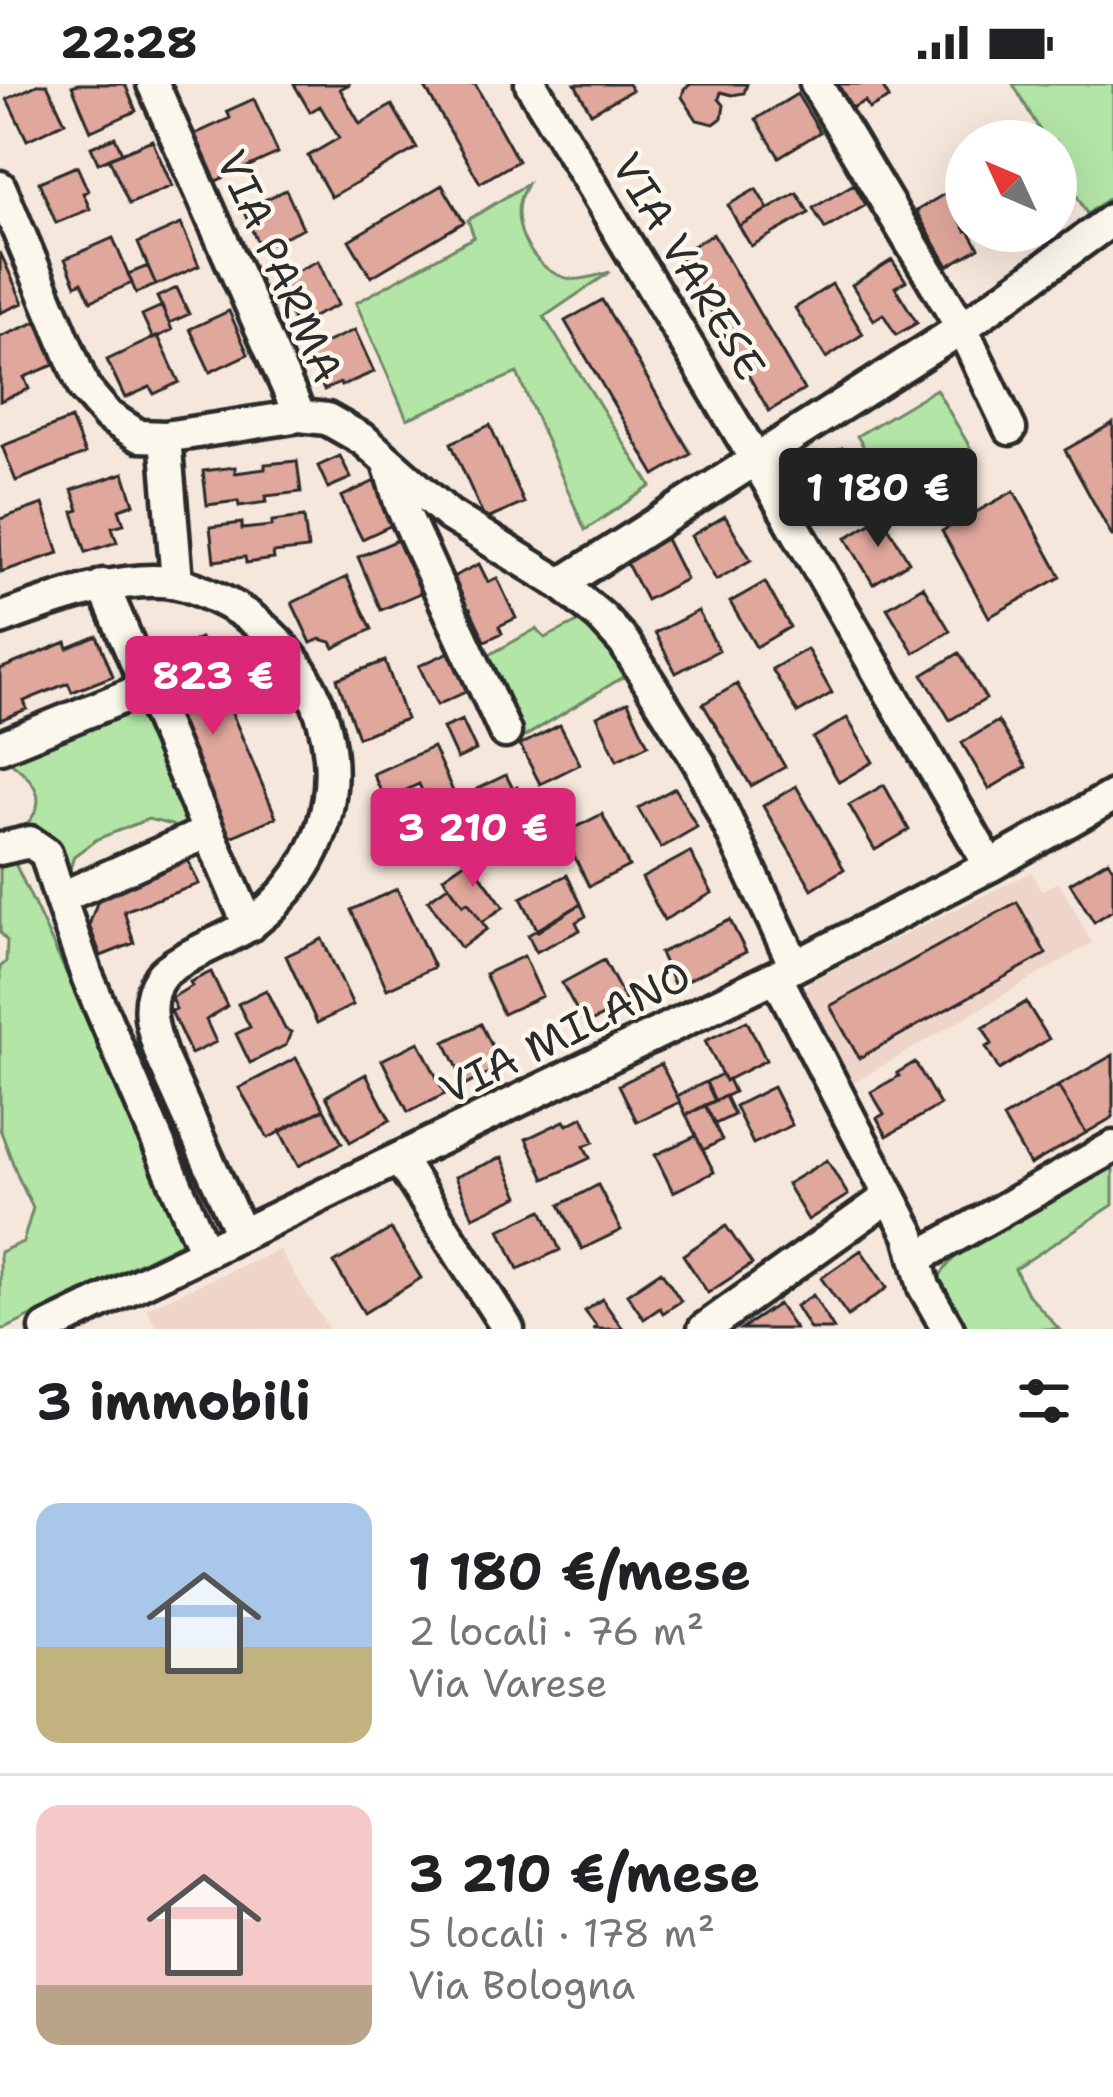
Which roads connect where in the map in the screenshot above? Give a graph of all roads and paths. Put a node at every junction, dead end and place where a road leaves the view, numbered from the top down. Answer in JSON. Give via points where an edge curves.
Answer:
{"nodes":[{"id":1,"x":153,"y":84,"type":"edge"},
{"id":2,"x":531,"y":84,"type":"edge"},
{"id":3,"x":816,"y":84,"type":"edge"},
{"id":4,"x":0,"y":188,"type":"edge"},
{"id":5,"x":1113,"y":219,"type":"edge"},
{"id":6,"x":962,"y":328,"type":"junction"},
{"id":7,"x":300,"y":416,"type":"junction"},
{"id":8,"x":1010,"y":429,"type":"dead end"},
{"id":9,"x":165,"y":437,"type":"junction"},
{"id":10,"x":756,"y":460,"type":"junction"},
{"id":11,"x":388,"y":463,"type":"junction"},
{"id":12,"x":177,"y":581,"type":"junction"},
{"id":13,"x":561,"y":584,"type":"junction"},
{"id":14,"x":103,"y":585,"type":"junction"},
{"id":15,"x":0,"y":619,"type":"edge"},
{"id":16,"x":146,"y":688,"type":"junction"},
{"id":17,"x":506,"y":732,"type":"dead end"},
{"id":18,"x":0,"y":748,"type":"edge"},
{"id":19,"x":1113,"y":796,"type":"edge"},
{"id":20,"x":208,"y":832,"type":"junction"},
{"id":21,"x":0,"y":849,"type":"edge"},
{"id":22,"x":990,"y":866,"type":"junction"},
{"id":23,"x":60,"y":898,"type":"junction"},
{"id":24,"x":249,"y":926,"type":"junction"},
{"id":25,"x":786,"y":971,"type":"junction"},
{"id":26,"x":1113,"y":1147,"type":"edge"},
{"id":27,"x":399,"y":1159,"type":"junction"},
{"id":28,"x":890,"y":1196,"type":"junction"},
{"id":29,"x":242,"y":1234,"type":"junction"},
{"id":30,"x":205,"y":1252,"type":"junction"},
{"id":31,"x":916,"y":1258,"type":"junction"},
{"id":32,"x":46,"y":1329,"type":"edge"},
{"id":33,"x":508,"y":1329,"type":"edge"},
{"id":34,"x":704,"y":1329,"type":"edge"},
{"id":35,"x":948,"y":1329,"type":"edge"}],
"edges":[{"from":1,"to":7,"type":"street","name":"VIA PARMA"},
{"from":2,"to":10,"type":"street","name":"VIA VARESE"},
{"from":3,"to":6,"type":"street"},
{"from":4,"to":9,"type":"street","via":[[84,388],[140,436]]},
{"from":5,"to":6,"type":"street"},
{"from":6,"to":8,"type":"street"},
{"from":6,"to":10,"type":"street"},
{"from":7,"to":9,"type":"street"},
{"from":7,"to":11,"type":"street","via":[[347,429]]},
{"from":9,"to":12,"type":"street"},
{"from":10,"to":13,"type":"street"},
{"from":10,"to":22,"type":"street","name":"VIA VARESE"},
{"from":11,"to":13,"type":"street","via":[[449,515]]},
{"from":11,"to":17,"type":"street"},
{"from":12,"to":14,"type":"street"},
{"from":12,"to":24,"type":"street","via":[[230,603],[266,630],[298,666],[331,742],[325,822],[310,856]]},
{"from":13,"to":25,"type":"street","via":[[624,642],[700,764]]},
{"from":14,"to":15,"type":"street"},
{"from":14,"to":16,"type":"street"},
{"from":16,"to":18,"type":"street"},
{"from":16,"to":20,"type":"street"},
{"from":19,"to":22,"type":"street","name":"VIA MILANO"},
{"from":20,"to":23,"type":"street"},
{"from":20,"to":24,"type":"street"},
{"from":21,"to":23,"type":"street","via":[[30,842],[46,853]]},
{"from":22,"to":25,"type":"street","name":"VIA MILANO"},
{"from":23,"to":30,"type":"street"},
{"from":24,"to":29,"type":"street","via":[[164,971],[149,995],[161,1055]]},
{"from":25,"to":27,"type":"street","name":"VIA MILANO"},
{"from":25,"to":28,"type":"street"},
{"from":26,"to":31,"type":"street"},
{"from":27,"to":29,"type":"street","name":"VIA MILANO"},
{"from":27,"to":33,"type":"street"},
{"from":28,"to":31,"type":"street"},
{"from":28,"to":34,"type":"street"},
{"from":29,"to":30,"type":"street","name":"VIA MILANO"},
{"from":30,"to":32,"type":"street","name":"VIA MILANO"},
{"from":31,"to":35,"type":"street"}]}
